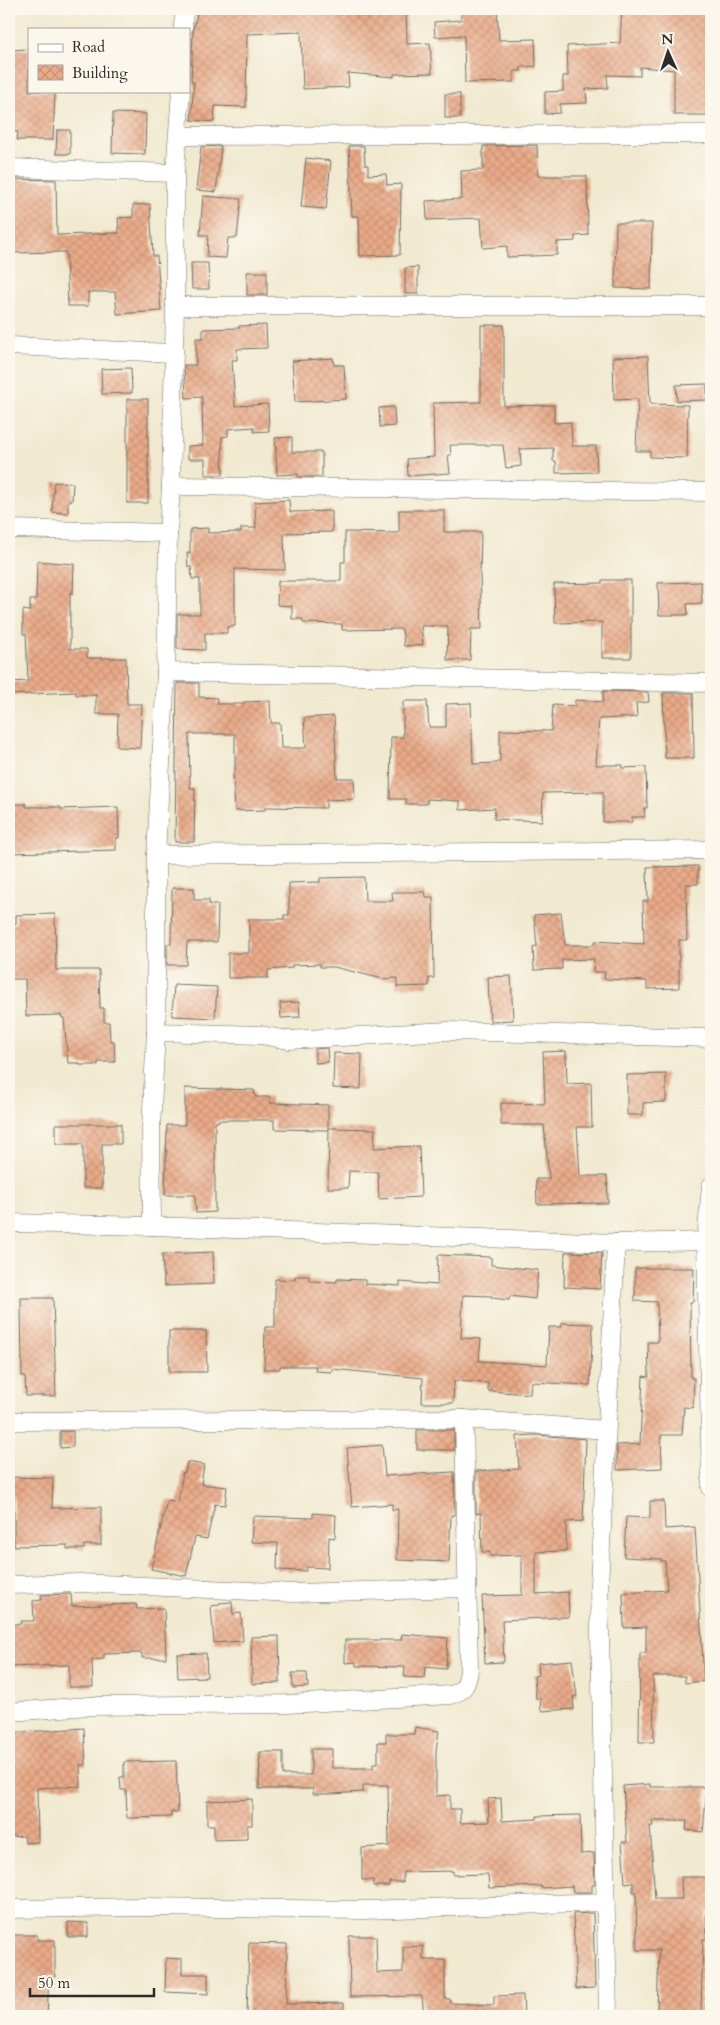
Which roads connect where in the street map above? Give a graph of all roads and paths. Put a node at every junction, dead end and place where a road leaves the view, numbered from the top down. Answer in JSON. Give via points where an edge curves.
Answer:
{"nodes":[{"id":1,"x":184,"y":9,"type":"edge"},
{"id":2,"x":184,"y":28,"type":"edge"},
{"id":3,"x":181,"y":92,"type":"edge"},
{"id":4,"x":711,"y":134,"type":"edge"},
{"id":5,"x":178,"y":136,"type":"junction"},
{"id":6,"x":9,"y":168,"type":"edge"},
{"id":7,"x":176,"y":172,"type":"junction"},
{"id":8,"x":175,"y":306,"type":"junction"},
{"id":9,"x":711,"y":306,"type":"edge"},
{"id":10,"x":9,"y":346,"type":"edge"},
{"id":11,"x":173,"y":353,"type":"junction"},
{"id":12,"x":171,"y":486,"type":"junction"},
{"id":13,"x":711,"y":492,"type":"edge"},
{"id":14,"x":9,"y":529,"type":"edge"},
{"id":15,"x":168,"y":533,"type":"junction"},
{"id":16,"x":166,"y":672,"type":"junction"},
{"id":17,"x":711,"y":683,"type":"edge"},
{"id":18,"x":711,"y":850,"type":"edge"},
{"id":19,"x":156,"y":856,"type":"junction"},
{"id":20,"x":156,"y":1032,"type":"junction"},
{"id":21,"x":711,"y":1038,"type":"edge"},
{"id":22,"x":711,"y":1186,"type":"edge"},
{"id":23,"x":9,"y":1223,"type":"edge"},
{"id":24,"x":152,"y":1226,"type":"junction"},
{"id":25,"x":709,"y":1241,"type":"edge"},
{"id":26,"x":616,"y":1243,"type":"junction"},
{"id":27,"x":464,"y":1419,"type":"junction"},
{"id":28,"x":9,"y":1421,"type":"edge"},
{"id":29,"x":606,"y":1430,"type":"junction"},
{"id":30,"x":710,"y":1450,"type":"edge"},
{"id":31,"x":711,"y":1488,"type":"edge"},
{"id":32,"x":9,"y":1585,"type":"edge"},
{"id":33,"x":467,"y":1588,"type":"junction"},
{"id":34,"x":9,"y":1712,"type":"edge"},
{"id":35,"x":606,"y":1902,"type":"junction"},
{"id":36,"x":9,"y":1909,"type":"edge"},
{"id":37,"x":608,"y":2016,"type":"edge"}],
"edges":[{"from":1,"to":2,"type":"street"},
{"from":3,"to":5,"type":"street"},
{"from":4,"to":5,"type":"street"},
{"from":5,"to":7,"type":"street"},
{"from":6,"to":7,"type":"street"},
{"from":7,"to":8,"type":"street"},
{"from":8,"to":9,"type":"street"},
{"from":8,"to":11,"type":"street"},
{"from":10,"to":11,"type":"street"},
{"from":11,"to":12,"type":"street"},
{"from":12,"to":13,"type":"street"},
{"from":12,"to":15,"type":"street"},
{"from":14,"to":15,"type":"street"},
{"from":15,"to":16,"type":"street"},
{"from":16,"to":17,"type":"street"},
{"from":16,"to":19,"type":"street"},
{"from":18,"to":19,"type":"street"},
{"from":19,"to":20,"type":"street"},
{"from":20,"to":21,"type":"street","via":[[262,1035],[288,1040],[448,1031]]},
{"from":20,"to":24,"type":"street","via":[[151,1128]]},
{"from":22,"to":25,"type":"street"},
{"from":23,"to":24,"type":"street"},
{"from":24,"to":26,"type":"street"},
{"from":25,"to":26,"type":"street"},
{"from":25,"to":30,"type":"street"},
{"from":26,"to":29,"type":"street"},
{"from":27,"to":28,"type":"street"},
{"from":27,"to":29,"type":"street"},
{"from":27,"to":33,"type":"street"},
{"from":29,"to":35,"type":"street","via":[[599,1586]]},
{"from":30,"to":31,"type":"street"},
{"from":32,"to":33,"type":"street","via":[[80,1583],[294,1593]]},
{"from":33,"to":34,"type":"street","via":[[468,1679],[460,1692],[451,1695],[287,1704],[89,1706]]},
{"from":35,"to":36,"type":"street","via":[[364,1910]]},
{"from":35,"to":37,"type":"street"}]}
